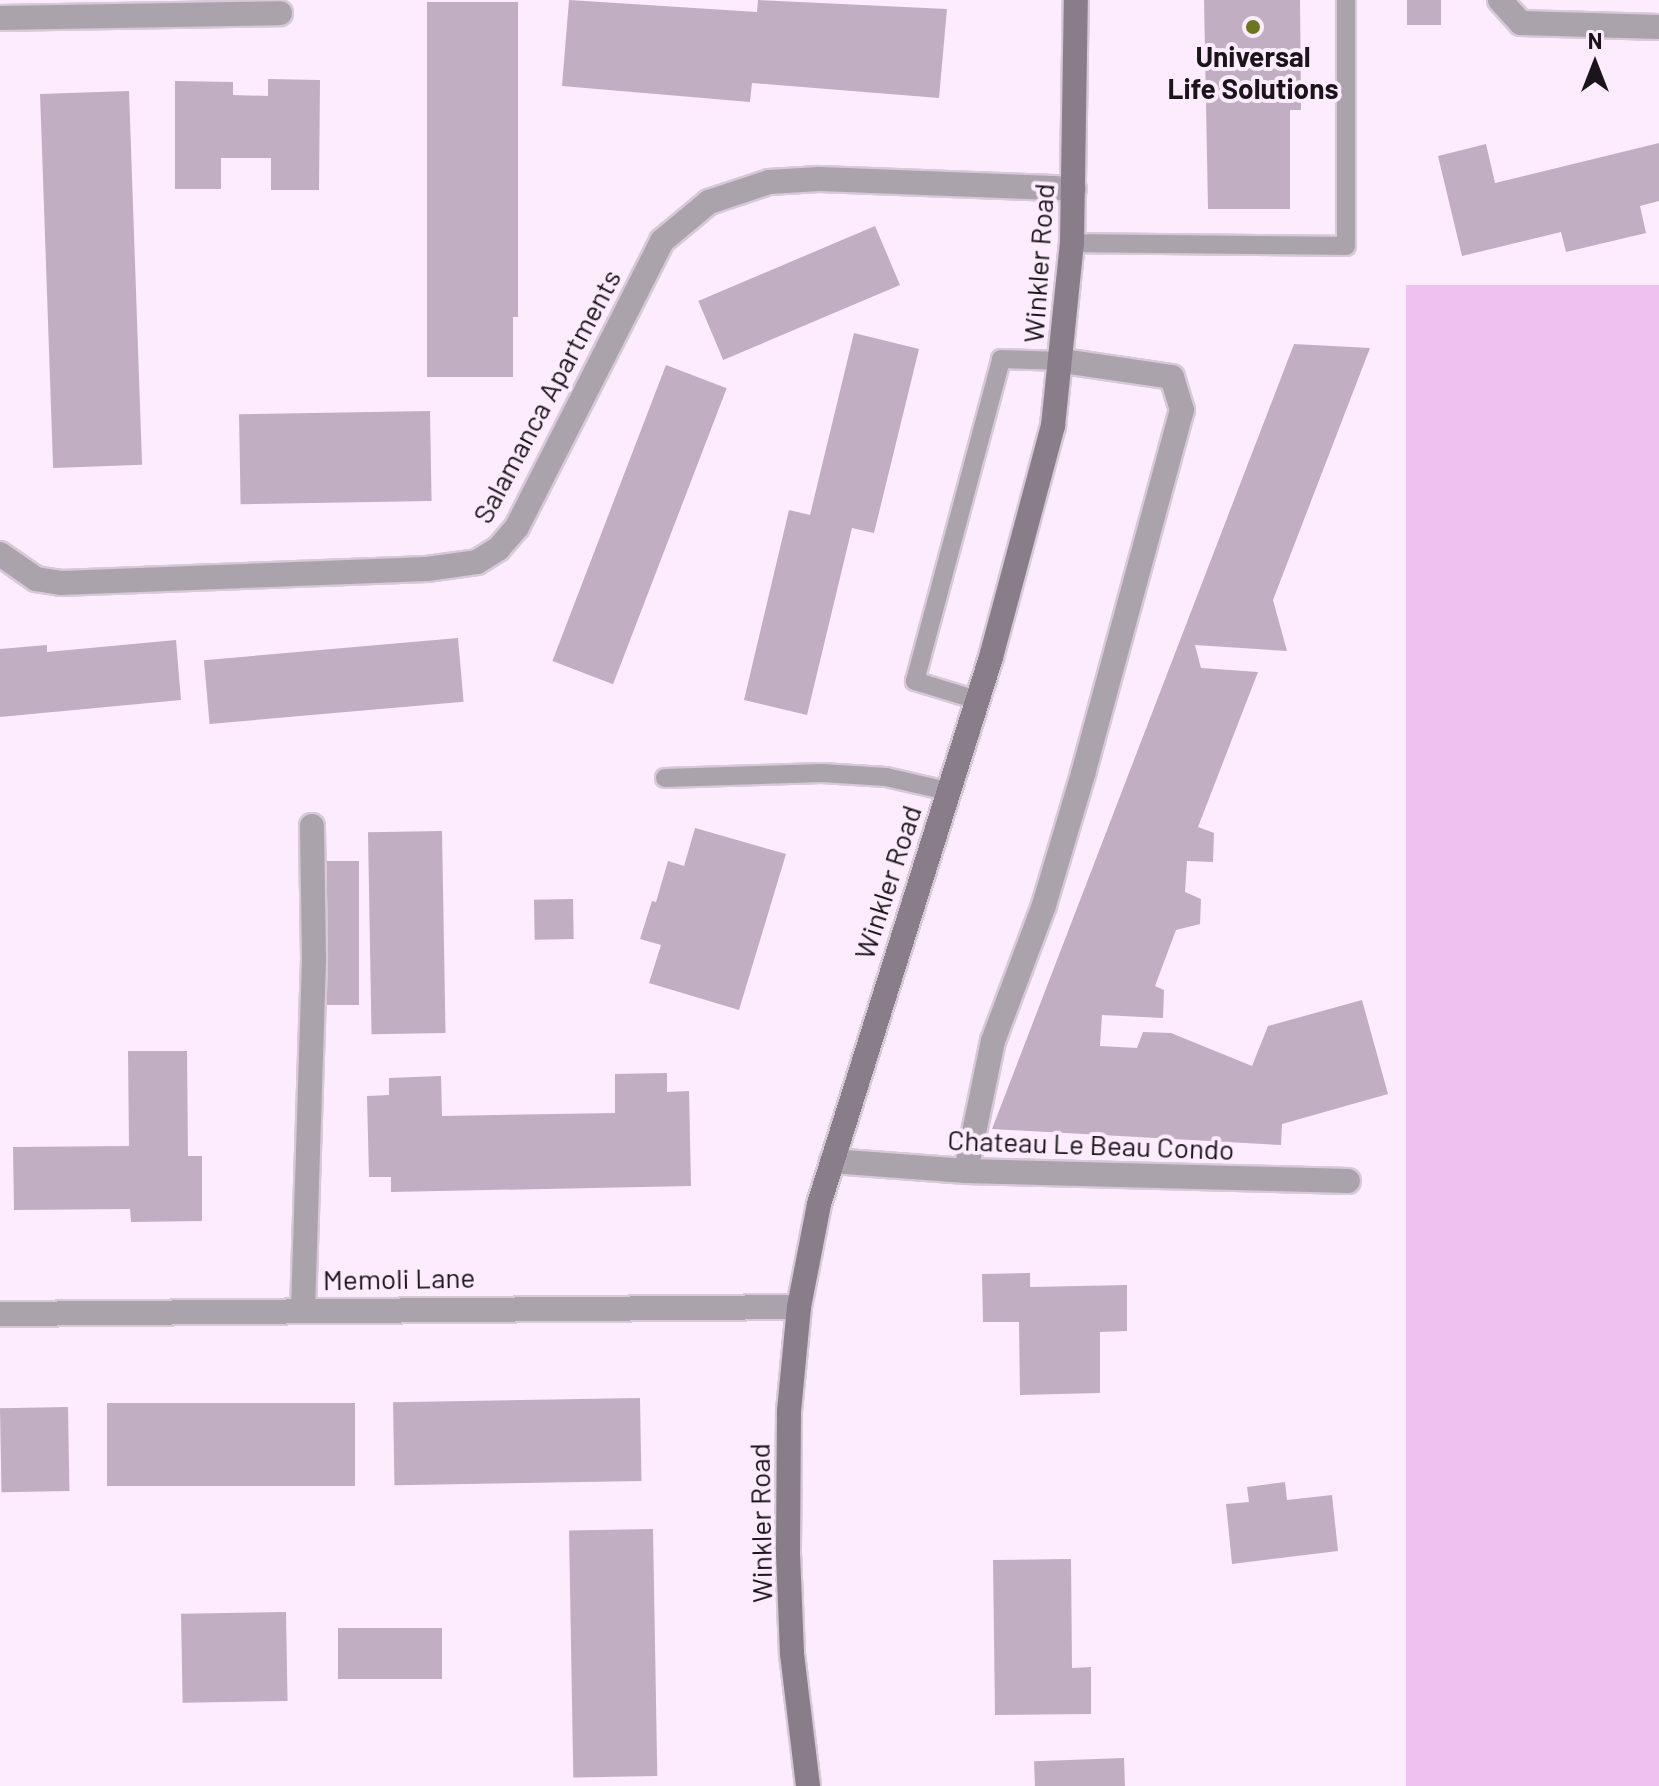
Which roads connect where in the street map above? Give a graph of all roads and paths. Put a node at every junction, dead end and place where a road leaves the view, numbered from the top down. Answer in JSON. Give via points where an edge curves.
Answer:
{"nodes":[{"id":1,"x":1076,"y":0,"type":"edge"},
{"id":2,"x":1346,"y":0,"type":"edge"},
{"id":3,"x":1500,"y":0,"type":"edge"},
{"id":4,"x":280,"y":13,"type":"dead end"},
{"id":5,"x":0,"y":18,"type":"edge"},
{"id":6,"x":1659,"y":27,"type":"edge"},
{"id":7,"x":1074,"y":189,"type":"junction"},
{"id":8,"x":1072,"y":243,"type":"junction"},
{"id":9,"x":1062,"y":361,"type":"junction"},
{"id":10,"x":0,"y":554,"type":"edge"},
{"id":11,"x":977,"y":700,"type":"junction"},
{"id":12,"x":665,"y":778,"type":"dead end"},
{"id":13,"x":947,"y":791,"type":"junction"},
{"id":14,"x":312,"y":826,"type":"dead end"},
{"id":15,"x":832,"y":1161,"type":"junction"},
{"id":16,"x":966,"y":1171,"type":"junction"},
{"id":17,"x":1348,"y":1181,"type":"dead end"},
{"id":18,"x":799,"y":1307,"type":"junction"},
{"id":19,"x":303,"y":1310,"type":"junction"},
{"id":20,"x":0,"y":1314,"type":"edge"},
{"id":21,"x":808,"y":1786,"type":"edge"}],
"edges":[{"from":1,"to":7,"type":"street","name":"Winkler Road"},
{"from":2,"to":8,"type":"lane","via":[[1346,246]]},
{"from":3,"to":6,"type":"street","via":[[1521,23]]},
{"from":4,"to":5,"type":"street"},
{"from":7,"to":8,"type":"street","name":"Winkler Road"},
{"from":7,"to":10,"type":"street","name":"Salamanca Apartments","via":[[819,179],[769,182],[709,202],[662,241],[517,527],[498,549],[477,562],[427,569],[61,583],[36,579]]},
{"from":8,"to":9,"type":"street","name":"Winkler Road"},
{"from":9,"to":11,"type":"street","name":"Winkler Road","via":[[1031,522]]},
{"from":9,"to":11,"type":"lane","via":[[1001,359],[915,681]]},
{"from":9,"to":16,"type":"street","via":[[1172,377],[1182,410],[1044,905],[993,1041]]},
{"from":11,"to":13,"type":"street","name":"Winkler Road"},
{"from":12,"to":13,"type":"lane","via":[[822,773],[886,777]]},
{"from":13,"to":15,"type":"street","name":"Winkler Road"},
{"from":14,"to":19,"type":"street","via":[[314,956]]},
{"from":15,"to":16,"type":"street","name":"Chateau Le Beau Condo"},
{"from":15,"to":18,"type":"street","name":"Winkler Road"},
{"from":16,"to":17,"type":"street","name":"Chateau Le Beau Condo"},
{"from":18,"to":19,"type":"street","name":"Memoli Lane"},
{"from":18,"to":21,"type":"street","name":"Winkler Road","via":[[789,1411],[788,1553],[792,1653]]},
{"from":19,"to":20,"type":"street","name":"Memoli Lane"}]}
